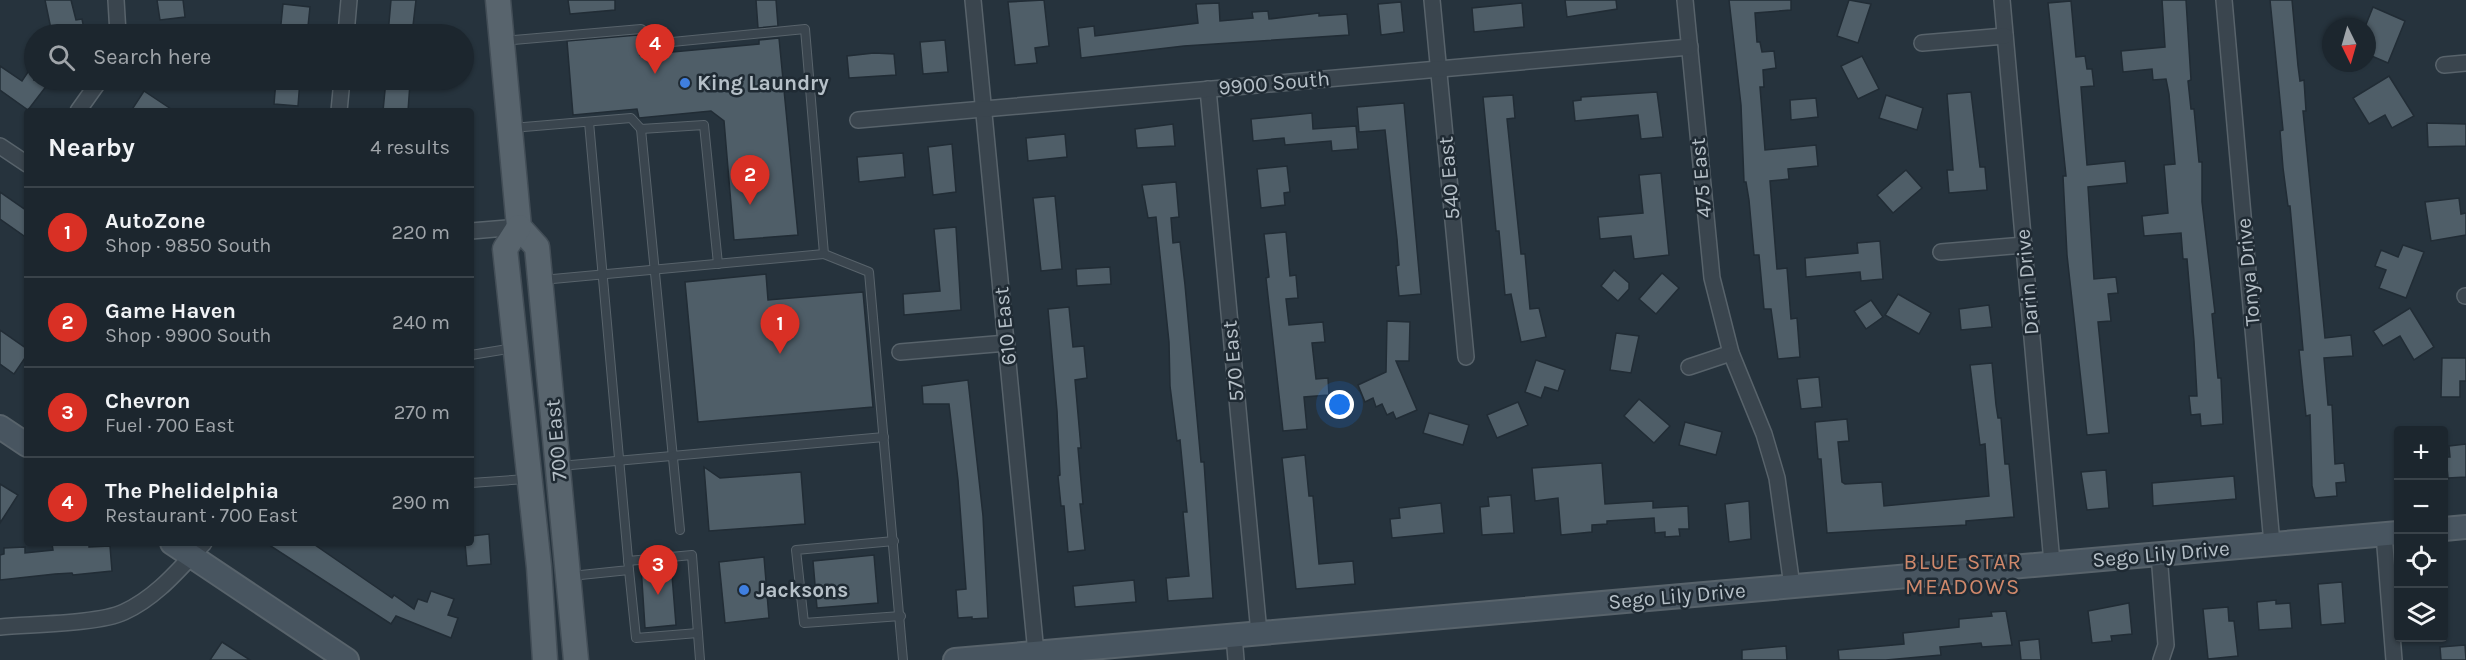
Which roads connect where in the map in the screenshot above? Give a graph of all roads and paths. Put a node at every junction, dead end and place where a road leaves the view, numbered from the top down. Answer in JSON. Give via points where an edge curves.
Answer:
{"nodes":[{"id":1,"x":116,"y":0,"type":"edge"},
{"id":2,"x":349,"y":0,"type":"edge"},
{"id":3,"x":498,"y":0,"type":"edge"},
{"id":4,"x":973,"y":0,"type":"edge"},
{"id":5,"x":1432,"y":0,"type":"edge"},
{"id":6,"x":1685,"y":0,"type":"edge"},
{"id":7,"x":2002,"y":0,"type":"edge"},
{"id":8,"x":2224,"y":0,"type":"edge"},
{"id":9,"x":117,"y":24,"type":"edge"},
{"id":10,"x":347,"y":24,"type":"edge"},
{"id":11,"x":2005,"y":36,"type":"junction"},
{"id":12,"x":502,"y":41,"type":"junction"},
{"id":13,"x":1922,"y":43,"type":"dead end"},
{"id":14,"x":1690,"y":47,"type":"junction"},
{"id":15,"x":2466,"y":63,"type":"edge"},
{"id":16,"x":2444,"y":65,"type":"dead end"},
{"id":17,"x":1439,"y":69,"type":"junction"},
{"id":18,"x":1208,"y":89,"type":"junction"},
{"id":19,"x":93,"y":90,"type":"edge"},
{"id":20,"x":341,"y":90,"type":"edge"},
{"id":21,"x":80,"y":108,"type":"edge"},
{"id":22,"x":339,"y":108,"type":"edge"},
{"id":23,"x":984,"y":109,"type":"junction"},
{"id":24,"x":858,"y":120,"type":"dead end"},
{"id":25,"x":589,"y":122,"type":"junction"},
{"id":26,"x":510,"y":129,"type":"junction"},
{"id":27,"x":641,"y":129,"type":"junction"},
{"id":28,"x":0,"y":146,"type":"edge"},
{"id":29,"x":24,"y":162,"type":"edge"},
{"id":30,"x":519,"y":227,"type":"junction"},
{"id":31,"x":474,"y":231,"type":"edge"},
{"id":32,"x":2024,"y":245,"type":"junction"},
{"id":33,"x":1941,"y":252,"type":"dead end"},
{"id":34,"x":825,"y":254,"type":"junction"},
{"id":35,"x":718,"y":264,"type":"junction"},
{"id":36,"x":656,"y":270,"type":"junction"},
{"id":37,"x":602,"y":275,"type":"junction"},
{"id":38,"x":540,"y":280,"type":"junction"},
{"id":39,"x":1007,"y":343,"type":"junction"},
{"id":40,"x":515,"y":348,"type":"junction"},
{"id":41,"x":900,"y":352,"type":"dead end"},
{"id":42,"x":1731,"y":353,"type":"junction"},
{"id":43,"x":474,"y":355,"type":"edge"},
{"id":44,"x":1466,"y":357,"type":"dead end"},
{"id":45,"x":1689,"y":367,"type":"dead end"},
{"id":46,"x":0,"y":427,"type":"edge"},
{"id":47,"x":884,"y":436,"type":"junction"},
{"id":48,"x":24,"y":443,"type":"edge"},
{"id":49,"x":674,"y":456,"type":"junction"},
{"id":50,"x":619,"y":460,"type":"junction"},
{"id":51,"x":558,"y":466,"type":"junction"},
{"id":52,"x":530,"y":478,"type":"junction"},
{"id":53,"x":474,"y":483,"type":"edge"},
{"id":54,"x":2466,"y":527,"type":"edge"},
{"id":55,"x":2448,"y":529,"type":"edge"},
{"id":56,"x":680,"y":530,"type":"dead end"},
{"id":57,"x":2391,"y":533,"type":"edge"},
{"id":58,"x":894,"y":541,"type":"junction"},
{"id":59,"x":2272,"y":544,"type":"junction"},
{"id":60,"x":183,"y":546,"type":"edge"},
{"id":61,"x":198,"y":550,"type":"edge"},
{"id":62,"x":2159,"y":554,"type":"junction"},
{"id":63,"x":2052,"y":563,"type":"junction"},
{"id":64,"x":629,"y":565,"type":"junction"},
{"id":65,"x":569,"y":576,"type":"junction"},
{"id":66,"x":1792,"y":586,"type":"junction"},
{"id":67,"x":901,"y":616,"type":"junction"},
{"id":68,"x":0,"y":627,"type":"edge"},
{"id":69,"x":698,"y":633,"type":"junction"},
{"id":70,"x":1259,"y":633,"type":"junction"},
{"id":71,"x":1234,"y":635,"type":"junction"},
{"id":72,"x":1036,"y":653,"type":"junction"},
{"id":73,"x":1062,"y":655,"type":"edge"},
{"id":74,"x":347,"y":660,"type":"edge"},
{"id":75,"x":545,"y":660,"type":"edge"},
{"id":76,"x":576,"y":660,"type":"edge"},
{"id":77,"x":700,"y":660,"type":"edge"},
{"id":78,"x":903,"y":660,"type":"edge"},
{"id":79,"x":955,"y":660,"type":"edge"},
{"id":80,"x":1236,"y":660,"type":"edge"},
{"id":81,"x":2161,"y":660,"type":"edge"},
{"id":82,"x":2394,"y":660,"type":"edge"}],
"edges":[{"from":1,"to":9,"type":"street"},
{"from":2,"to":10,"type":"street"},
{"from":3,"to":12,"type":"main road"},
{"from":4,"to":23,"type":"street","name":"610 East"},
{"from":5,"to":17,"type":"street","name":"540 East"},
{"from":6,"to":14,"type":"street","name":"475 East"},
{"from":7,"to":11,"type":"street","name":"Darin Drive"},
{"from":8,"to":59,"type":"street","name":"Tonya Drive"},
{"from":11,"to":13,"type":"street"},
{"from":11,"to":32,"type":"street","name":"Darin Drive"},
{"from":12,"to":26,"type":"main road"},
{"from":12,"to":34,"type":"lane","via":[[641,29],[662,43],[805,29]]},
{"from":14,"to":17,"type":"street","name":"9900 South"},
{"from":14,"to":42,"type":"street","name":"475 East","via":[[1706,239],[1719,315]]},
{"from":15,"to":16,"type":"street"},
{"from":17,"to":18,"type":"street","name":"9900 South"},
{"from":17,"to":44,"type":"street","name":"540 East"},
{"from":18,"to":23,"type":"street","name":"9900 South"},
{"from":18,"to":70,"type":"street","name":"570 East"},
{"from":19,"to":21,"type":"street"},
{"from":20,"to":22,"type":"street"},
{"from":23,"to":24,"type":"street","name":"9900 South"},
{"from":23,"to":39,"type":"street","name":"610 East"},
{"from":25,"to":26,"type":"lane"},
{"from":25,"to":27,"type":"lane","via":[[631,118]]},
{"from":25,"to":37,"type":"lane"},
{"from":26,"to":30,"type":"main road"},
{"from":27,"to":35,"type":"lane","via":[[705,125]]},
{"from":27,"to":36,"type":"lane"},
{"from":28,"to":29,"type":"street"},
{"from":30,"to":31,"type":"street"},
{"from":30,"to":38,"type":"main road","name":"700 East","via":[[537,247]]},
{"from":30,"to":40,"type":"main road","name":"700 East","via":[[505,249]]},
{"from":32,"to":33,"type":"street"},
{"from":32,"to":63,"type":"street","name":"Darin Drive"},
{"from":34,"to":35,"type":"lane"},
{"from":34,"to":47,"type":"lane","via":[[869,272]]},
{"from":35,"to":36,"type":"lane"},
{"from":36,"to":37,"type":"lane"},
{"from":36,"to":49,"type":"lane"},
{"from":37,"to":38,"type":"lane"},
{"from":37,"to":50,"type":"lane"},
{"from":38,"to":51,"type":"main road","name":"700 East"},
{"from":39,"to":41,"type":"street"},
{"from":39,"to":72,"type":"street","name":"610 East"},
{"from":40,"to":43,"type":"lane"},
{"from":40,"to":52,"type":"main road","name":"700 East"},
{"from":42,"to":45,"type":"street"},
{"from":42,"to":66,"type":"street","name":"475 East","via":[[1777,478]]},
{"from":46,"to":48,"type":"main road"},
{"from":47,"to":49,"type":"lane"},
{"from":47,"to":58,"type":"lane"},
{"from":49,"to":50,"type":"lane"},
{"from":49,"to":56,"type":"lane"},
{"from":50,"to":51,"type":"lane"},
{"from":50,"to":64,"type":"lane"},
{"from":51,"to":65,"type":"main road","name":"700 East"},
{"from":52,"to":53,"type":"lane"},
{"from":52,"to":75,"type":"main road","name":"700 East"},
{"from":54,"to":55,"type":"main road"},
{"from":57,"to":59,"type":"main road","name":"Sego Lily Drive"},
{"from":57,"to":82,"type":"street"},
{"from":58,"to":67,"type":"lane"},
{"from":58,"to":67,"type":"lane","via":[[796,550],[804,623]]},
{"from":59,"to":62,"type":"main road","name":"Sego Lily Drive"},
{"from":60,"to":61,"type":"main road"},
{"from":61,"to":68,"type":"street","via":[[165,584],[123,613]]},
{"from":61,"to":74,"type":"main road"},
{"from":62,"to":63,"type":"main road","name":"Sego Lily Drive"},
{"from":62,"to":81,"type":"street","via":[[2166,645]]},
{"from":63,"to":66,"type":"main road","name":"Sego Lily Drive"},
{"from":64,"to":65,"type":"lane"},
{"from":64,"to":69,"type":"lane","via":[[636,638]]},
{"from":64,"to":69,"type":"lane","via":[[692,555]]},
{"from":65,"to":76,"type":"main road","name":"700 East"},
{"from":66,"to":70,"type":"main road","name":"Sego Lily Drive"},
{"from":67,"to":78,"type":"lane"},
{"from":69,"to":77,"type":"lane"},
{"from":70,"to":71,"type":"main road","name":"Sego Lily Drive"},
{"from":71,"to":73,"type":"main road","name":"Sego Lily Drive"},
{"from":71,"to":80,"type":"street"},
{"from":72,"to":73,"type":"main road","name":"Sego Lily Drive"},
{"from":72,"to":79,"type":"main road","name":"Sego Lily Drive"}]}
